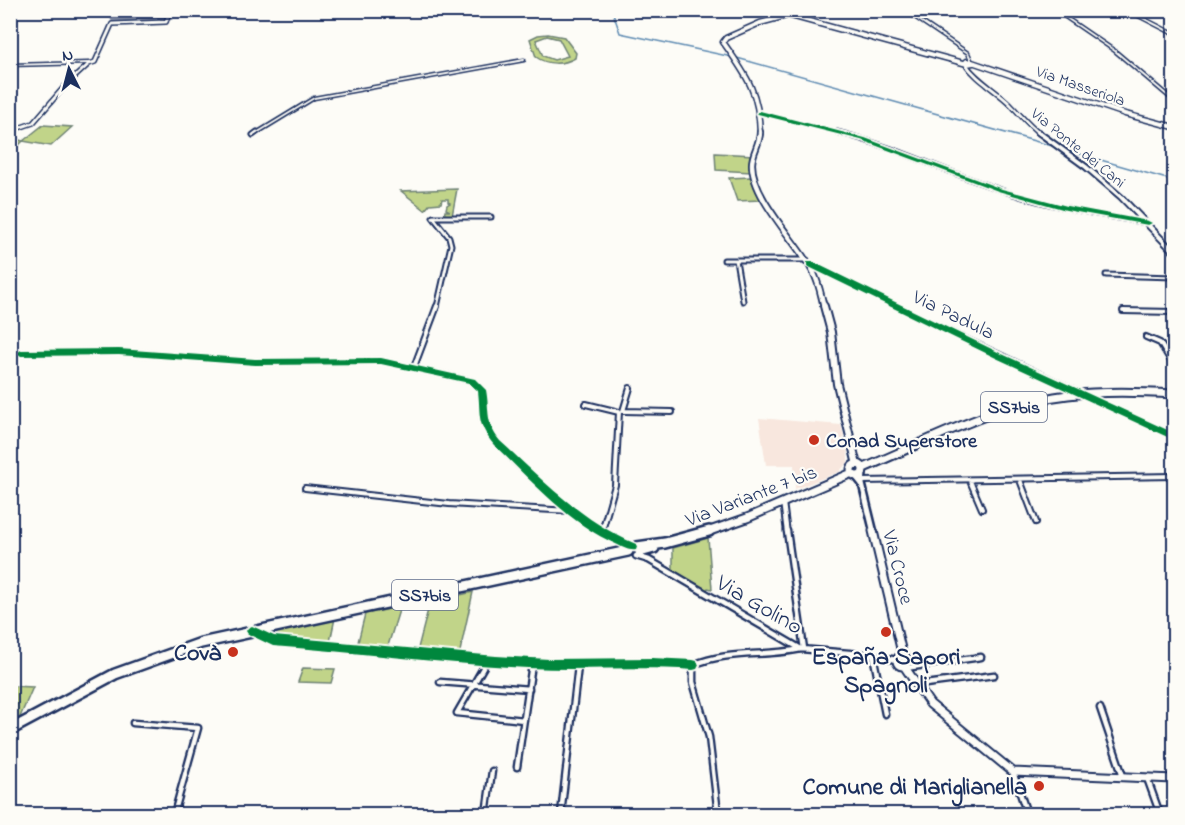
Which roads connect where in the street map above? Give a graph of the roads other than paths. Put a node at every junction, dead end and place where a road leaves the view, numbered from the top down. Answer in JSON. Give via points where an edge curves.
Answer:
{"nodes":[{"id":1,"x":170,"y":10,"type":"edge"},
{"id":2,"x":769,"y":10,"type":"edge"},
{"id":3,"x":904,"y":10,"type":"edge"},
{"id":4,"x":1055,"y":10,"type":"edge"},
{"id":5,"x":1127,"y":10,"type":"edge"},
{"id":6,"x":786,"y":16,"type":"junction"},
{"id":7,"x":1174,"y":34,"type":"edge"},
{"id":8,"x":524,"y":60,"type":"dead end"},
{"id":9,"x":968,"y":62,"type":"junction"},
{"id":10,"x":91,"y":64,"type":"junction"},
{"id":11,"x":10,"y":65,"type":"edge"},
{"id":12,"x":1174,"y":101,"type":"edge"},
{"id":13,"x":760,"y":112,"type":"junction"},
{"id":14,"x":1174,"y":127,"type":"edge"},
{"id":15,"x":10,"y":130,"type":"edge"},
{"id":16,"x":253,"y":135,"type":"dead end"},
{"id":17,"x":492,"y":217,"type":"dead end"},
{"id":18,"x":1148,"y":223,"type":"junction"},
{"id":19,"x":1174,"y":252,"type":"edge"},
{"id":20,"x":724,"y":260,"type":"dead end"},
{"id":21,"x":736,"y":260,"type":"junction"},
{"id":22,"x":809,"y":262,"type":"junction"},
{"id":23,"x":1106,"y":275,"type":"dead end"},
{"id":24,"x":1174,"y":277,"type":"edge"},
{"id":25,"x":743,"y":301,"type":"dead end"},
{"id":26,"x":1123,"y":310,"type":"dead end"},
{"id":27,"x":1174,"y":312,"type":"edge"},
{"id":28,"x":1146,"y":337,"type":"dead end"},
{"id":29,"x":21,"y":353,"type":"dead end"},
{"id":30,"x":1174,"y":366,"type":"edge"},
{"id":31,"x":414,"y":367,"type":"junction"},
{"id":32,"x":630,"y":388,"type":"dead end"},
{"id":33,"x":1082,"y":394,"type":"junction"},
{"id":34,"x":1174,"y":394,"type":"edge"},
{"id":35,"x":586,"y":404,"type":"dead end"},
{"id":36,"x":621,"y":412,"type":"junction"},
{"id":37,"x":672,"y":412,"type":"dead end"},
{"id":38,"x":1174,"y":437,"type":"edge"},
{"id":39,"x":853,"y":473,"type":"junction"},
{"id":40,"x":861,"y":474,"type":"junction"},
{"id":41,"x":1174,"y":476,"type":"edge"},
{"id":42,"x":1020,"y":480,"type":"junction"},
{"id":43,"x":970,"y":481,"type":"junction"},
{"id":44,"x":305,"y":488,"type":"dead end"},
{"id":45,"x":783,"y":502,"type":"junction"},
{"id":46,"x":982,"y":509,"type":"dead end"},
{"id":47,"x":571,"y":511,"type":"junction"},
{"id":48,"x":1036,"y":522,"type":"dead end"},
{"id":49,"x":603,"y":531,"type":"junction"},
{"id":50,"x":620,"y":543,"type":"junction"},
{"id":51,"x":634,"y":551,"type":"junction"},
{"id":52,"x":614,"y":555,"type":"junction"},
{"id":53,"x":252,"y":631,"type":"junction"},
{"id":54,"x":802,"y":649,"type":"junction"},
{"id":55,"x":873,"y":655,"type":"junction"},
{"id":56,"x":981,"y":657,"type":"dead end"},
{"id":57,"x":487,"y":661,"type":"junction"},
{"id":58,"x":902,"y":663,"type":"junction"},
{"id":59,"x":532,"y":664,"type":"junction"},
{"id":60,"x":578,"y":666,"type":"junction"},
{"id":61,"x":693,"y":666,"type":"junction"},
{"id":62,"x":994,"y":675,"type":"dead end"},
{"id":63,"x":440,"y":682,"type":"dead end"},
{"id":64,"x":473,"y":685,"type":"junction"},
{"id":65,"x":916,"y":685,"type":"junction"},
{"id":66,"x":528,"y":689,"type":"junction"},
{"id":67,"x":1100,"y":708,"type":"dead end"},
{"id":68,"x":885,"y":714,"type":"dead end"},
{"id":69,"x":524,"y":720,"type":"junction"},
{"id":70,"x":133,"y":723,"type":"dead end"},
{"id":71,"x":10,"y":730,"type":"edge"},
{"id":72,"x":517,"y":767,"type":"dead end"},
{"id":73,"x":492,"y":771,"type":"dead end"},
{"id":74,"x":1013,"y":772,"type":"junction"},
{"id":75,"x":1123,"y":776,"type":"junction"},
{"id":76,"x":1147,"y":777,"type":"junction"},
{"id":77,"x":1174,"y":779,"type":"edge"},
{"id":78,"x":174,"y":814,"type":"edge"},
{"id":79,"x":486,"y":814,"type":"edge"},
{"id":80,"x":561,"y":814,"type":"edge"},
{"id":81,"x":718,"y":814,"type":"edge"},
{"id":82,"x":1027,"y":814,"type":"edge"},
{"id":83,"x":1160,"y":814,"type":"edge"}],
"edges":[{"from":1,"to":10,"type":"street","via":[[166,22],[112,24]]},
{"from":2,"to":6,"type":"main road","name":"Via Masseriola"},
{"from":3,"to":9,"type":"street","via":[[968,53]]},
{"from":4,"to":12,"type":"street","via":[[1115,51]]},
{"from":5,"to":7,"type":"street"},
{"from":6,"to":9,"type":"main road","name":"Via Masseriola"},
{"from":6,"to":13,"type":"main road","via":[[760,22],[726,38],[723,45],[747,76]]},
{"from":8,"to":16,"type":"street","via":[[314,98]]},
{"from":9,"to":14,"type":"main road","name":"Via Masseriola"},
{"from":9,"to":18,"type":"street","name":"Via Ponte dei Cani","via":[[974,75],[1030,126],[1086,167]]},
{"from":10,"to":11,"type":"street"},
{"from":10,"to":15,"type":"street","via":[[64,87],[33,123]]},
{"from":13,"to":18,"type":"street","via":[[863,139],[1000,190],[1066,208]]},
{"from":13,"to":22,"type":"main road","name":"Via Padula","via":[[760,141],[753,168],[767,207]]},
{"from":17,"to":31,"type":"street","via":[[434,217],[451,244],[440,298]]},
{"from":18,"to":19,"type":"street","name":"Via Ponte dei Cani"},
{"from":20,"to":21,"type":"street"},
{"from":21,"to":22,"type":"street"},
{"from":21,"to":25,"type":"street"},
{"from":22,"to":33,"type":"street","name":"Via Padula"},
{"from":22,"to":40,"type":"main road","name":"Via Padula","via":[[831,332],[837,384]]},
{"from":23,"to":24,"type":"street"},
{"from":26,"to":27,"type":"street"},
{"from":28,"to":30,"type":"street","via":[[1160,343]]},
{"from":29,"to":31,"type":"street","via":[[119,352],[255,362],[364,360]]},
{"from":31,"to":47,"type":"street","via":[[477,384],[483,394],[486,430]]},
{"from":32,"to":36,"type":"street"},
{"from":33,"to":34,"type":"main road","number":"SS7bis"},
{"from":33,"to":38,"type":"street","name":"Via Padula"},
{"from":33,"to":40,"type":"main road","number":"SS7bis","via":[[1007,409]]},
{"from":35,"to":36,"type":"street"},
{"from":36,"to":37,"type":"street"},
{"from":36,"to":49,"type":"street","via":[[615,485]]},
{"from":39,"to":40,"type":"street","name":"Via Croce"},
{"from":39,"to":40,"type":"main road","via":[[850,468]]},
{"from":39,"to":45,"type":"main road","name":"Via Variante 7 bis","number":"SS7bis"},
{"from":40,"to":43,"type":"street"},
{"from":40,"to":58,"type":"street","name":"Via Croce"},
{"from":41,"to":42,"type":"street"},
{"from":42,"to":43,"type":"street"},
{"from":42,"to":48,"type":"street"},
{"from":43,"to":46,"type":"street"},
{"from":44,"to":47,"type":"street","via":[[449,504]]},
{"from":45,"to":51,"type":"main road","name":"Via Variante 7 bis","number":"SS7bis","via":[[708,531]]},
{"from":45,"to":54,"type":"street"},
{"from":47,"to":49,"type":"street"},
{"from":49,"to":50,"type":"street"},
{"from":50,"to":51,"type":"street"},
{"from":50,"to":52,"type":"street"},
{"from":51,"to":52,"type":"main road","name":"Via Variante 7 bis","number":"SS7bis"},
{"from":51,"to":54,"type":"street","name":"Via Golino"},
{"from":52,"to":53,"type":"main road","name":"Via Variante 7 bis","number":"SS7bis"},
{"from":53,"to":57,"type":"street","via":[[273,641]]},
{"from":53,"to":71,"type":"main road","number":"SS7bis","via":[[179,650],[115,674]]},
{"from":54,"to":55,"type":"street","name":"Via Golino"},
{"from":54,"to":61,"type":"street","via":[[714,658]]},
{"from":55,"to":58,"type":"street","name":"Via Golino"},
{"from":55,"to":68,"type":"street"},
{"from":56,"to":58,"type":"street"},
{"from":57,"to":59,"type":"street"},
{"from":57,"to":64,"type":"street"},
{"from":58,"to":65,"type":"street","name":"Via Croce"},
{"from":59,"to":60,"type":"street"},
{"from":59,"to":66,"type":"street"},
{"from":60,"to":61,"type":"street"},
{"from":60,"to":80,"type":"street"},
{"from":61,"to":81,"type":"street","via":[[695,692],[709,737]]},
{"from":62,"to":65,"type":"street"},
{"from":63,"to":64,"type":"street"},
{"from":64,"to":66,"type":"street"},
{"from":64,"to":69,"type":"street","via":[[457,713]]},
{"from":65,"to":74,"type":"street","name":"Via Croce","via":[[944,717]]},
{"from":66,"to":69,"type":"street"},
{"from":67,"to":75,"type":"street"},
{"from":69,"to":72,"type":"street"},
{"from":70,"to":78,"type":"street","via":[[198,728]]},
{"from":73,"to":79,"type":"street"},
{"from":74,"to":75,"type":"street"},
{"from":74,"to":82,"type":"street"},
{"from":75,"to":76,"type":"street"},
{"from":76,"to":77,"type":"street"},
{"from":76,"to":83,"type":"street"}]}
